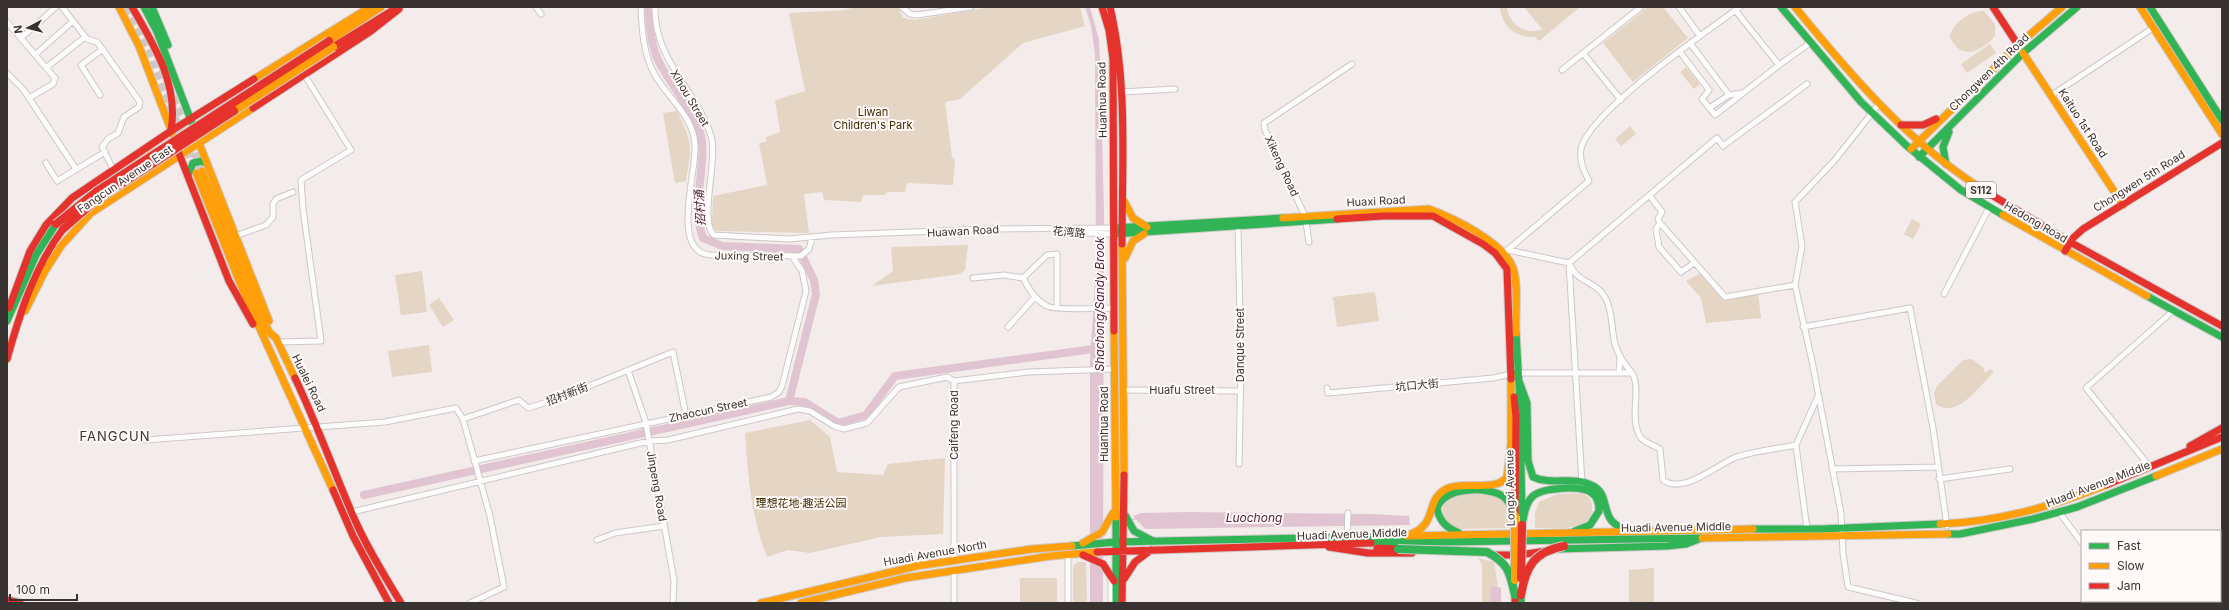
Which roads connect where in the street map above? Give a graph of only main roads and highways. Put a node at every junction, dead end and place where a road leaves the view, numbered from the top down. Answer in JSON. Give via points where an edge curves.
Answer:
{"nodes":[{"id":1,"x":113,"y":7,"type":"edge"},
{"id":2,"x":119,"y":7,"type":"edge"},
{"id":3,"x":132,"y":7,"type":"edge"},
{"id":4,"x":144,"y":7,"type":"edge"},
{"id":5,"x":152,"y":7,"type":"edge"},
{"id":6,"x":370,"y":7,"type":"edge"},
{"id":7,"x":380,"y":7,"type":"edge"},
{"id":8,"x":399,"y":7,"type":"edge"},
{"id":9,"x":1102,"y":7,"type":"edge"},
{"id":10,"x":1110,"y":7,"type":"edge"},
{"id":11,"x":1781,"y":7,"type":"edge"},
{"id":12,"x":1795,"y":7,"type":"edge"},
{"id":13,"x":1993,"y":7,"type":"edge"},
{"id":14,"x":2062,"y":7,"type":"edge"},
{"id":15,"x":2078,"y":7,"type":"edge"},
{"id":16,"x":2140,"y":7,"type":"edge"},
{"id":17,"x":2150,"y":7,"type":"edge"},
{"id":18,"x":331,"y":44,"type":"junction"},
{"id":19,"x":2018,"y":45,"type":"junction"},
{"id":20,"x":2023,"y":54,"type":"junction"},
{"id":21,"x":226,"y":98,"type":"junction"},
{"id":22,"x":184,"y":102,"type":"junction"},
{"id":23,"x":1958,"y":103,"type":"junction"},
{"id":24,"x":1965,"y":112,"type":"junction"},
{"id":25,"x":1946,"y":114,"type":"junction"},
{"id":26,"x":238,"y":116,"type":"junction"},
{"id":27,"x":1958,"y":119,"type":"junction"},
{"id":28,"x":190,"y":120,"type":"junction"},
{"id":29,"x":2222,"y":120,"type":"edge"},
{"id":30,"x":1901,"y":125,"type":"junction"},
{"id":31,"x":171,"y":131,"type":"junction"},
{"id":32,"x":2222,"y":134,"type":"edge"},
{"id":33,"x":1918,"y":141,"type":"junction"},
{"id":34,"x":198,"y":143,"type":"junction"},
{"id":35,"x":2222,"y":143,"type":"edge"},
{"id":36,"x":1927,"y":148,"type":"junction"},
{"id":37,"x":1911,"y":149,"type":"junction"},
{"id":38,"x":180,"y":155,"type":"junction"},
{"id":39,"x":1919,"y":157,"type":"junction"},
{"id":40,"x":206,"y":163,"type":"junction"},
{"id":41,"x":1946,"y":164,"type":"junction"},
{"id":42,"x":195,"y":173,"type":"junction"},
{"id":43,"x":1123,"y":196,"type":"junction"},
{"id":44,"x":2123,"y":205,"type":"junction"},
{"id":45,"x":1306,"y":219,"type":"junction"},
{"id":46,"x":60,"y":227,"type":"junction"},
{"id":47,"x":1147,"y":230,"type":"junction"},
{"id":48,"x":1111,"y":231,"type":"junction"},
{"id":49,"x":1123,"y":231,"type":"junction"},
{"id":50,"x":2070,"y":242,"type":"junction"},
{"id":51,"x":2065,"y":251,"type":"junction"},
{"id":52,"x":1123,"y":264,"type":"junction"},
{"id":53,"x":8,"y":306,"type":"edge"},
{"id":54,"x":7,"y":320,"type":"edge"},
{"id":55,"x":20,"y":322,"type":"junction"},
{"id":56,"x":2222,"y":326,"type":"edge"},
{"id":57,"x":2222,"y":337,"type":"edge"},
{"id":58,"x":277,"y":340,"type":"junction"},
{"id":59,"x":7,"y":359,"type":"edge"},
{"id":60,"x":1514,"y":373,"type":"junction"},
{"id":61,"x":308,"y":405,"type":"junction"},
{"id":62,"x":296,"y":410,"type":"junction"},
{"id":63,"x":2222,"y":428,"type":"edge"},
{"id":64,"x":2221,"y":437,"type":"edge"},
{"id":65,"x":1518,"y":445,"type":"junction"},
{"id":66,"x":2222,"y":448,"type":"edge"},
{"id":67,"x":2167,"y":460,"type":"junction"},
{"id":68,"x":1434,"y":513,"type":"junction"},
{"id":69,"x":1114,"y":515,"type":"junction"},
{"id":70,"x":1515,"y":516,"type":"junction"},
{"id":71,"x":1522,"y":525,"type":"junction"},
{"id":72,"x":1123,"y":528,"type":"junction"},
{"id":73,"x":1629,"y":532,"type":"junction"},
{"id":74,"x":1843,"y":532,"type":"junction"},
{"id":75,"x":1569,"y":533,"type":"junction"},
{"id":76,"x":1404,"y":535,"type":"junction"},
{"id":77,"x":1470,"y":536,"type":"junction"},
{"id":78,"x":1721,"y":537,"type":"junction"},
{"id":79,"x":1699,"y":539,"type":"junction"},
{"id":80,"x":1079,"y":544,"type":"junction"},
{"id":81,"x":1153,"y":545,"type":"junction"},
{"id":82,"x":1119,"y":546,"type":"junction"},
{"id":83,"x":1312,"y":546,"type":"junction"},
{"id":84,"x":1328,"y":547,"type":"junction"},
{"id":85,"x":1077,"y":554,"type":"junction"},
{"id":86,"x":1115,"y":581,"type":"junction"},
{"id":87,"x":1518,"y":599,"type":"edge"},
{"id":88,"x":7,"y":600,"type":"edge"},
{"id":89,"x":809,"y":602,"type":"edge"},
{"id":90,"x":20,"y":603,"type":"edge"},
{"id":91,"x":389,"y":603,"type":"edge"},
{"id":92,"x":401,"y":603,"type":"edge"},
{"id":93,"x":761,"y":603,"type":"edge"},
{"id":94,"x":1116,"y":603,"type":"edge"},
{"id":95,"x":1122,"y":603,"type":"edge"}],
"edges":[{"from":1,"to":31,"type":"main road","via":[[141,61]]},
{"from":2,"to":31,"type":"main road","via":[[139,46]]},
{"from":3,"to":31,"type":"main road","via":[[157,55],[171,92],[175,107]]},
{"from":4,"to":22,"type":"main road","via":[[157,32]]},
{"from":5,"to":22,"type":"main road","via":[[179,73]]},
{"from":6,"to":21,"type":"main road","name":"Fangcun Avenue East"},
{"from":7,"to":18,"type":"main road","name":"Fangcun Avenue East"},
{"from":8,"to":18,"type":"main road","name":"Fangcun Avenue East"},
{"from":8,"to":26,"type":"main road","name":"Fangcun Avenue East","via":[[383,23]]},
{"from":9,"to":48,"type":"main road","name":"Huanhua Road","via":[[1109,30],[1113,59]]},
{"from":10,"to":43,"type":"main road","name":"Huanhua Road","via":[[1118,40]]},
{"from":11,"to":37,"type":"main road","name":"Hedong Road","number":"S112","via":[[1872,113]]},
{"from":12,"to":30,"type":"main road","name":"Hedong Road","number":"S112","via":[[1847,70]]},
{"from":13,"to":19,"type":"main road"},
{"from":14,"to":19,"type":"main road","name":"Chongwen 4th Road"},
{"from":15,"to":20,"type":"main road","name":"Chongwen 4th Road"},
{"from":16,"to":32,"type":"main road"},
{"from":17,"to":29,"type":"main road"},
{"from":18,"to":46,"type":"main road","name":"Fangcun Avenue East","bridge":true,"via":[[97,191]]},
{"from":19,"to":23,"type":"main road","name":"Chongwen 4th Road"},
{"from":20,"to":24,"type":"main road","name":"Chongwen 4th Road"},
{"from":20,"to":44,"type":"main road","name":"Kaituo 1st Road"},
{"from":21,"to":26,"type":"main road"},
{"from":21,"to":28,"type":"main road","name":"Fangcun Avenue East"},
{"from":22,"to":28,"type":"main road"},
{"from":23,"to":24,"type":"main road","via":[[1956,110],[1959,113]]},
{"from":23,"to":25,"type":"main road","name":"Chongwen 4th Road"},
{"from":24,"to":27,"type":"main road","name":"Chongwen 4th Road"},
{"from":25,"to":30,"type":"main road","via":[[1920,127]]},
{"from":25,"to":33,"type":"main road","name":"Chongwen 4th Road"},
{"from":26,"to":34,"type":"main road","name":"Fangcun Avenue East"},
{"from":27,"to":36,"type":"main road","name":"Chongwen 4th Road"},
{"from":27,"to":41,"type":"main road","via":[[1944,138],[1942,146]]},
{"from":28,"to":31,"type":"main road","name":"Fangcun Avenue East"},
{"from":28,"to":34,"type":"main road"},
{"from":30,"to":33,"type":"main road","name":"Hedong Road","number":"S112"},
{"from":31,"to":38,"type":"main road"},
{"from":31,"to":53,"type":"main road","name":"Fangcun Avenue East","via":[[72,198],[46,225],[26,259]]},
{"from":33,"to":36,"type":"main road","name":"Hedong Road","number":"S112"},
{"from":33,"to":37,"type":"main road","name":"Chongwen 4th Road"},
{"from":34,"to":38,"type":"main road","name":"Fangcun Avenue East"},
{"from":34,"to":40,"type":"main road"},
{"from":35,"to":44,"type":"main road","name":"Chongwen 5th Road"},
{"from":36,"to":39,"type":"main road","name":"Chongwen 4th Road"},
{"from":36,"to":41,"type":"main road","name":"Hedong Road","number":"S112"},
{"from":37,"to":39,"type":"main road","name":"Hedong Road","number":"S112"},
{"from":38,"to":42,"type":"main road"},
{"from":38,"to":55,"type":"main road","name":"Fangcun Avenue East","via":[[100,206],[75,228],[50,260]]},
{"from":39,"to":51,"type":"main road","name":"Hedong Road","number":"S112","via":[[1989,208]]},
{"from":40,"to":42,"type":"main road","via":[[193,163]]},
{"from":40,"to":58,"type":"main road"},
{"from":41,"to":50,"type":"main road","name":"Hedong Road","number":"S112","via":[[2000,202]]},
{"from":42,"to":58,"type":"main road","name":"Hualei Road","via":[[269,332]]},
{"from":42,"to":62,"type":"main road","name":"Hualei Road"},
{"from":43,"to":47,"type":"main road","via":[[1129,212]]},
{"from":43,"to":49,"type":"main road","name":"Huanhua Road"},
{"from":44,"to":50,"type":"main road","name":"Chongwen 5th Road","via":[[2083,229]]},
{"from":45,"to":47,"type":"main road","name":"Huaxi Road"},
{"from":45,"to":47,"type":"main road","name":"Huaxi Road","via":[[1238,226]]},
{"from":45,"to":60,"type":"main road","name":"Huaxi Road","via":[[1424,215],[1443,221],[1483,244],[1502,261],[1508,275]]},
{"from":45,"to":60,"type":"main road","name":"Huaxi Road","via":[[1429,210],[1455,220],[1506,252],[1515,278]]},
{"from":46,"to":54,"type":"main road","name":"Fangcun Avenue East","via":[[36,255]]},
{"from":46,"to":55,"type":"main road","name":"Fangcun Avenue East","via":[[39,266]]},
{"from":47,"to":49,"type":"main road","name":"Huaxi Road"},
{"from":47,"to":52,"type":"main road","via":[[1133,241]]},
{"from":48,"to":49,"type":"main road","name":"Huaxi Road"},
{"from":48,"to":69,"type":"main road","name":"Huanhua Road","via":[[1115,308]]},
{"from":49,"to":52,"type":"main road","name":"Huanhua Road"},
{"from":50,"to":51,"type":"main road","name":"Chongwen 5th Road"},
{"from":50,"to":56,"type":"main road","name":"Hedong Road","number":"S112"},
{"from":51,"to":57,"type":"main road","name":"Hedong Road","number":"S112"},
{"from":52,"to":72,"type":"main road","name":"Huanhua Road"},
{"from":53,"to":54,"type":"main road","name":"Fangcun Avenue East"},
{"from":55,"to":59,"type":"main road"},
{"from":58,"to":61,"type":"main road","name":"Hualei Road"},
{"from":60,"to":65,"type":"main road","name":"Longxi Avenue","via":[[1520,402]]},
{"from":60,"to":68,"type":"main road","via":[[1507,477],[1494,485],[1448,487],[1438,494]]},
{"from":60,"to":73,"type":"main road","via":[[1526,402],[1528,461],[1534,477],[1545,482],[1593,485],[1603,496],[1608,518]]},
{"from":61,"to":62,"type":"main road"},
{"from":61,"to":92,"type":"main road","name":"Hualei Road","via":[[371,553]]},
{"from":62,"to":91,"type":"main road","name":"Hualei Road","via":[[353,536]]},
{"from":63,"to":67,"type":"main road"},
{"from":64,"to":67,"type":"main road","name":"Huadi Avenue Middle"},
{"from":65,"to":70,"type":"main road","name":"Longxi Avenue"},
{"from":65,"to":71,"type":"main road","name":"Longxi Avenue"},
{"from":66,"to":74,"type":"main road","name":"Huadi Avenue Middle","via":[[2059,512],[1960,534]]},
{"from":67,"to":74,"type":"main road","name":"Huadi Avenue Middle","via":[[2088,494],[1984,522]]},
{"from":68,"to":70,"type":"main road","via":[[1443,498],[1450,493],[1491,491],[1504,496],[1512,506]]},
{"from":68,"to":76,"type":"main road","via":[[1424,527]]},
{"from":68,"to":77,"type":"main road","via":[[1447,528]]},
{"from":69,"to":72,"type":"main road"},
{"from":69,"to":80,"type":"main road","via":[[1104,532]]},
{"from":70,"to":87,"type":"main road","name":"Longxi Avenue","bridge":true},
{"from":71,"to":75,"type":"main road","via":[[1527,504],[1539,492],[1556,489],[1587,490],[1598,501],[1599,511],[1595,521]]},
{"from":71,"to":87,"type":"main road","name":"Longxi Avenue","bridge":true},
{"from":72,"to":81,"type":"main road","via":[[1134,531]]},
{"from":72,"to":82,"type":"main road"},
{"from":73,"to":74,"type":"main road","name":"Huadi Avenue Middle","via":[[1707,529],[1808,529]]},
{"from":73,"to":75,"type":"main road","name":"Huadi Avenue Middle"},
{"from":74,"to":78,"type":"main road","name":"Huadi Avenue Middle"},
{"from":75,"to":77,"type":"main road","name":"Huadi Avenue Middle"},
{"from":76,"to":77,"type":"main road","name":"Huadi Avenue Middle"},
{"from":76,"to":81,"type":"main road","name":"Huadi Avenue Middle"},
{"from":78,"to":79,"type":"main road"},
{"from":78,"to":83,"type":"main road","name":"Huadi Avenue Middle"},
{"from":79,"to":84,"type":"main road","via":[[1686,544],[1667,546],[1557,550],[1488,556],[1368,553]]},
{"from":79,"to":87,"type":"main road","bridge":true,"via":[[1550,548],[1535,558],[1524,575]]},
{"from":80,"to":82,"type":"main road","name":"Huadi Avenue North","via":[[1105,543]]},
{"from":80,"to":93,"type":"main road","name":"Huadi Avenue North","via":[[910,567]]},
{"from":81,"to":82,"type":"main road","name":"Huadi Avenue Middle"},
{"from":81,"to":83,"type":"main road","name":"Huadi Avenue Middle"},
{"from":81,"to":86,"type":"main road"},
{"from":82,"to":85,"type":"main road","name":"Huadi Avenue North","via":[[1105,552]]},
{"from":82,"to":86,"type":"main road"},
{"from":82,"to":86,"type":"main road"},
{"from":83,"to":84,"type":"main road"},
{"from":84,"to":87,"type":"main road","bridge":true,"via":[[1487,552],[1500,559],[1510,572]]},
{"from":85,"to":86,"type":"main road","via":[[1095,558],[1105,564]]},
{"from":85,"to":89,"type":"main road","name":"Huadi Avenue North","via":[[905,578]]},
{"from":86,"to":94,"type":"main road"},
{"from":86,"to":95,"type":"main road"},
{"from":88,"to":90,"type":"main road"}]}
